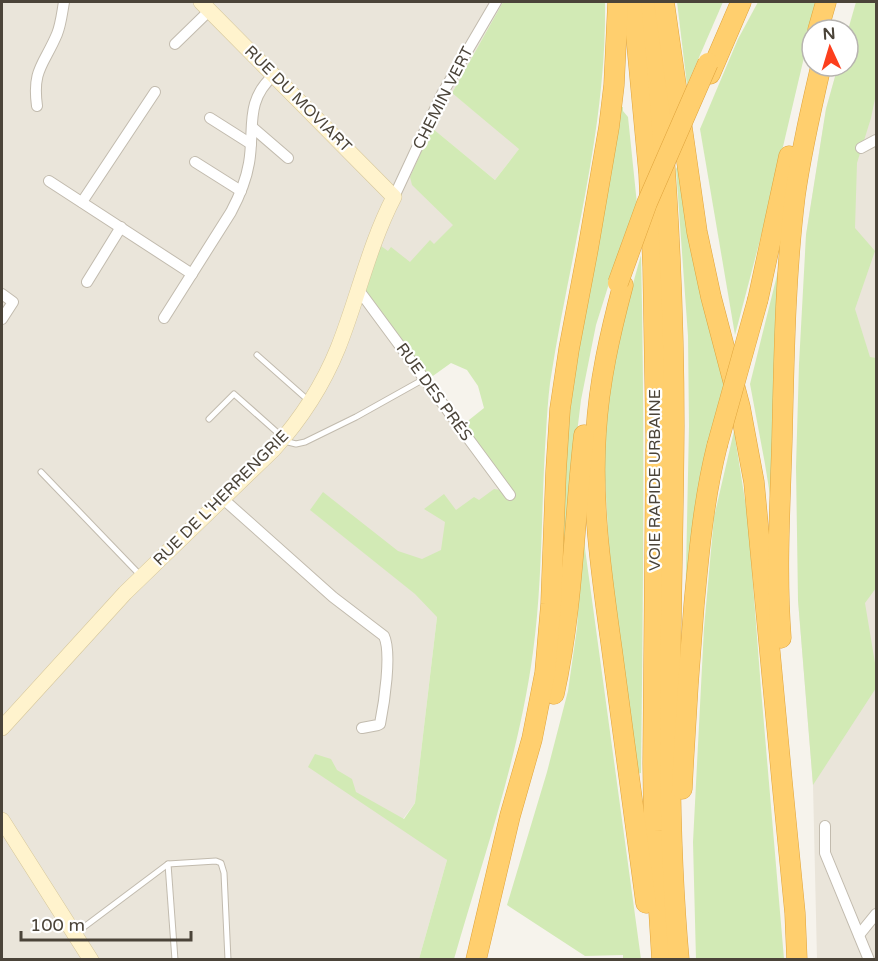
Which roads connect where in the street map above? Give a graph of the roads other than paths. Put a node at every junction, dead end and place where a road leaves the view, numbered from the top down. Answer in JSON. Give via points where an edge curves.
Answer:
{"nodes":[{"id":1,"x":64,"y":2,"type":"edge"},
{"id":2,"x":496,"y":2,"type":"edge"},
{"id":3,"x":618,"y":2,"type":"edge"},
{"id":4,"x":633,"y":2,"type":"edge"},
{"id":5,"x":651,"y":2,"type":"edge"},
{"id":6,"x":664,"y":2,"type":"edge"},
{"id":7,"x":734,"y":2,"type":"edge"},
{"id":8,"x":741,"y":2,"type":"edge"},
{"id":9,"x":826,"y":2,"type":"edge"},
{"id":10,"x":838,"y":2,"type":"edge"},
{"id":11,"x":206,"y":6,"type":"edge"},
{"id":12,"x":821,"y":18,"type":"edge"},
{"id":13,"x":833,"y":18,"type":"edge"},
{"id":14,"x":175,"y":44,"type":"dead end"},
{"id":15,"x":709,"y":68,"type":"junction"},
{"id":16,"x":274,"y":75,"type":"junction"},
{"id":17,"x":807,"y":78,"type":"edge"},
{"id":18,"x":818,"y":78,"type":"edge"},
{"id":19,"x":155,"y":92,"type":"dead end"},
{"id":20,"x":37,"y":106,"type":"dead end"},
{"id":21,"x":210,"y":118,"type":"dead end"},
{"id":22,"x":252,"y":127,"type":"junction"},
{"id":23,"x":876,"y":140,"type":"edge"},
{"id":24,"x":251,"y":144,"type":"junction"},
{"id":25,"x":861,"y":148,"type":"dead end"},
{"id":26,"x":288,"y":158,"type":"dead end"},
{"id":27,"x":195,"y":162,"type":"dead end"},
{"id":28,"x":49,"y":181,"type":"dead end"},
{"id":29,"x":241,"y":191,"type":"junction"},
{"id":30,"x":394,"y":197,"type":"junction"},
{"id":31,"x":82,"y":202,"type":"junction"},
{"id":32,"x":120,"y":227,"type":"junction"},
{"id":33,"x":192,"y":273,"type":"junction"},
{"id":34,"x":87,"y":282,"type":"dead end"},
{"id":35,"x":621,"y":284,"type":"junction"},
{"id":36,"x":358,"y":289,"type":"junction"},
{"id":37,"x":2,"y":294,"type":"edge"},
{"id":38,"x":164,"y":318,"type":"dead end"},
{"id":39,"x":2,"y":319,"type":"edge"},
{"id":40,"x":257,"y":356,"type":"dead end"},
{"id":41,"x":424,"y":379,"type":"junction"},
{"id":42,"x":310,"y":402,"type":"junction"},
{"id":43,"x":209,"y":419,"type":"dead end"},
{"id":44,"x":283,"y":439,"type":"junction"},
{"id":45,"x":41,"y":472,"type":"dead end"},
{"id":46,"x":510,"y":495,"type":"dead end"},
{"id":47,"x":222,"y":498,"type":"junction"},
{"id":48,"x":142,"y":577,"type":"junction"},
{"id":49,"x":2,"y":728,"type":"edge"},
{"id":50,"x":362,"y":728,"type":"dead end"},
{"id":51,"x":2,"y":820,"type":"edge"},
{"id":52,"x":825,"y":826,"type":"dead end"},
{"id":53,"x":501,"y":859,"type":"junction"},
{"id":54,"x":168,"y":864,"type":"junction"},
{"id":55,"x":795,"y":913,"type":"junction"},
{"id":56,"x":876,"y":914,"type":"edge"},
{"id":57,"x":74,"y":934,"type":"junction"},
{"id":58,"x":859,"y":934,"type":"junction"},
{"id":59,"x":91,"y":960,"type":"edge"},
{"id":60,"x":175,"y":960,"type":"edge"},
{"id":61,"x":228,"y":960,"type":"edge"},
{"id":62,"x":476,"y":960,"type":"edge"},
{"id":63,"x":654,"y":960,"type":"edge"},
{"id":64,"x":662,"y":960,"type":"edge"},
{"id":65,"x":680,"y":960,"type":"edge"},
{"id":66,"x":797,"y":960,"type":"edge"},
{"id":67,"x":869,"y":960,"type":"edge"}],
"edges":[{"from":1,"to":20,"type":"street","via":[[56,35],[38,72]]},
{"from":2,"to":30,"type":"street","name":"CHEMIN VERT","via":[[442,94]]},
{"from":3,"to":53,"type":"highway","via":[[609,127],[560,409],[545,673]]},
{"from":4,"to":64,"type":"highway","name":"VOIE RAPIDE URBAINE","via":[[650,174],[653,267],[653,763]]},
{"from":5,"to":65,"type":"highway","name":"VOIE RAPIDE URBAINE","via":[[666,181],[674,364],[670,773]]},
{"from":6,"to":55,"type":"highway","via":[[697,232],[740,406],[755,490]]},
{"from":7,"to":15,"type":"highway"},
{"from":8,"to":15,"type":"highway"},
{"from":9,"to":12,"type":"highway"},
{"from":10,"to":13,"type":"highway"},
{"from":11,"to":14,"type":"street"},
{"from":11,"to":16,"type":"street","name":"RUE DU MOVIART"},
{"from":15,"to":35,"type":"highway","bridge":true,"via":[[647,203]]},
{"from":16,"to":22,"type":"street","via":[[258,94]]},
{"from":16,"to":30,"type":"street","name":"RUE DU MOVIART"},
{"from":17,"to":65,"type":"highway","bridge":true,"via":[[758,300],[708,482],[701,530],[688,681]]},
{"from":18,"to":55,"type":"highway","via":[[795,196],[784,353],[780,592],[796,841]]},
{"from":19,"to":31,"type":"street"},
{"from":21,"to":24,"type":"street"},
{"from":22,"to":24,"type":"street"},
{"from":22,"to":26,"type":"street"},
{"from":23,"to":25,"type":"street"},
{"from":24,"to":29,"type":"street"},
{"from":27,"to":29,"type":"street"},
{"from":28,"to":31,"type":"street"},
{"from":29,"to":33,"type":"street"},
{"from":30,"to":36,"type":"street","name":"RUE DE L'HERRENGRIE"},
{"from":31,"to":32,"type":"street"},
{"from":32,"to":33,"type":"street"},
{"from":32,"to":34,"type":"street"},
{"from":33,"to":38,"type":"street"},
{"from":35,"to":53,"type":"highway","via":[[600,340],[588,408],[557,682],[519,819]]},
{"from":35,"to":63,"type":"highway","via":[[599,397],[596,502],[608,621]]},
{"from":36,"to":41,"type":"street","name":"RUE DES PRÉS"},
{"from":36,"to":42,"type":"street","name":"RUE DE L'HERRENGRIE","via":[[337,350]]},
{"from":37,"to":39,"type":"street","via":[[13,302]]},
{"from":40,"to":42,"type":"lane"},
{"from":41,"to":44,"type":"lane","via":[[304,442],[296,444]]},
{"from":41,"to":46,"type":"street","name":"RUE DES PRÉS"},
{"from":42,"to":44,"type":"street","name":"RUE DE L'HERRENGRIE"},
{"from":43,"to":44,"type":"lane","via":[[234,394]]},
{"from":44,"to":47,"type":"street","name":"RUE DE L'HERRENGRIE"},
{"from":45,"to":48,"type":"lane"},
{"from":47,"to":48,"type":"street","name":"RUE DE L'HERRENGRIE"},
{"from":47,"to":50,"type":"street","via":[[384,636],[387,665],[381,720],[378,726]]},
{"from":48,"to":49,"type":"street","name":"RUE DE L'HERRENGRIE"},
{"from":51,"to":57,"type":"street"},
{"from":52,"to":58,"type":"street","via":[[825,853]]},
{"from":53,"to":62,"type":"highway"},
{"from":54,"to":57,"type":"lane"},
{"from":54,"to":60,"type":"lane"},
{"from":54,"to":61,"type":"lane","via":[[221,863]]},
{"from":55,"to":66,"type":"highway"},
{"from":56,"to":58,"type":"street"},
{"from":57,"to":59,"type":"street"},
{"from":58,"to":67,"type":"street"}]}
